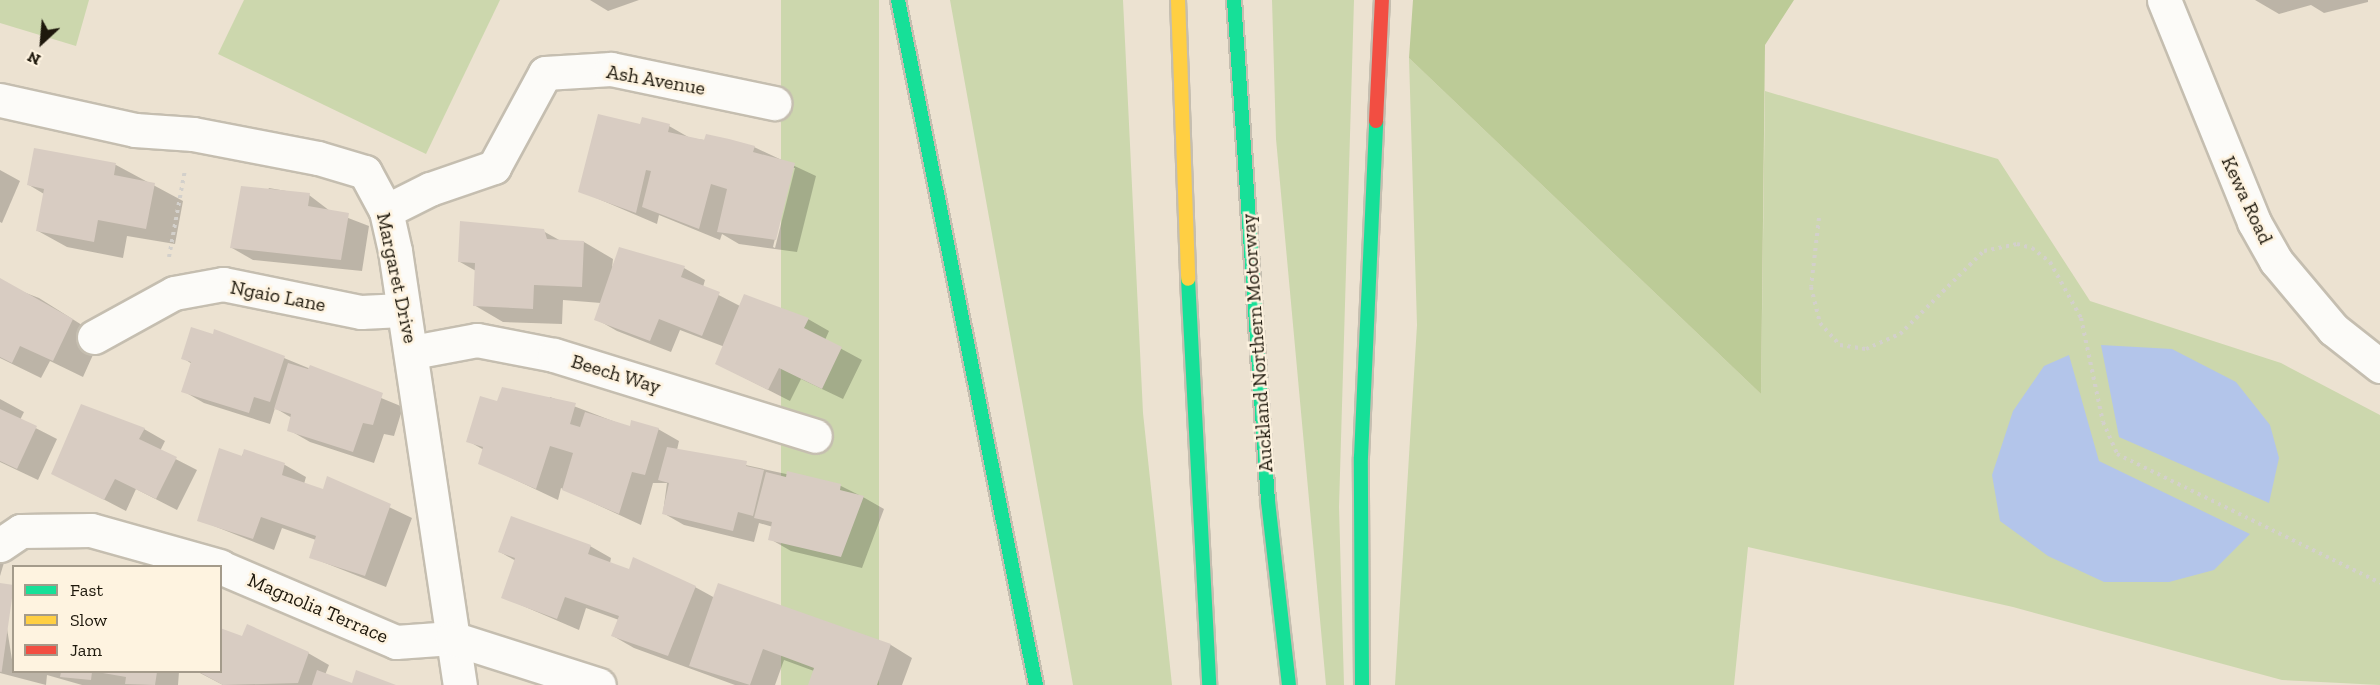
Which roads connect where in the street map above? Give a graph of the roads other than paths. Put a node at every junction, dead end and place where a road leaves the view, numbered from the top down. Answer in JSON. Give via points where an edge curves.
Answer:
{"nodes":[{"id":1,"x":898,"y":0,"type":"edge"},
{"id":2,"x":1178,"y":0,"type":"edge"},
{"id":3,"x":1234,"y":0,"type":"edge"},
{"id":4,"x":1382,"y":0,"type":"edge"},
{"id":5,"x":2164,"y":0,"type":"edge"},
{"id":6,"x":0,"y":100,"type":"edge"},
{"id":7,"x":774,"y":103,"type":"dead end"},
{"id":8,"x":386,"y":211,"type":"junction"},
{"id":9,"x":402,"y":310,"type":"junction"},
{"id":10,"x":94,"y":337,"type":"dead end"},
{"id":11,"x":413,"y":352,"type":"junction"},
{"id":12,"x":2380,"y":366,"type":"edge"},
{"id":13,"x":815,"y":436,"type":"dead end"},
{"id":14,"x":0,"y":545,"type":"edge"},
{"id":15,"x":213,"y":565,"type":"edge"},
{"id":16,"x":222,"y":568,"type":"edge"},
{"id":17,"x":452,"y":638,"type":"junction"},
{"id":18,"x":460,"y":685,"type":"edge"},
{"id":19,"x":599,"y":685,"type":"edge"},
{"id":20,"x":1036,"y":685,"type":"edge"},
{"id":21,"x":1209,"y":685,"type":"edge"},
{"id":22,"x":1289,"y":685,"type":"edge"},
{"id":23,"x":1362,"y":685,"type":"edge"}],
"edges":[{"from":1,"to":20,"type":"highway"},
{"from":2,"to":21,"type":"highway","via":[[1195,490]]},
{"from":3,"to":22,"type":"highway","name":"Auckland Northern Motorway","via":[[1268,501]]},
{"from":4,"to":23,"type":"highway","via":[[1361,457]]},
{"from":5,"to":12,"type":"street","name":"Kewa Road","via":[[2249,212],[2276,261],[2333,329]]},
{"from":6,"to":8,"type":"street","name":"Margaret Drive","via":[[135,130],[192,134],[365,172]]},
{"from":7,"to":8,"type":"street","name":"Ash Avenue","via":[[611,69],[544,73],[494,167],[430,189]]},
{"from":8,"to":9,"type":"street","name":"Margaret Drive"},
{"from":9,"to":10,"type":"street","name":"Ngaio Lane","via":[[361,312],[223,284],[174,293]]},
{"from":9,"to":11,"type":"street","name":"Margaret Drive"},
{"from":11,"to":13,"type":"street","name":"Beech Way","via":[[477,340],[554,355]]},
{"from":11,"to":17,"type":"street","name":"Margaret Drive"},
{"from":14,"to":15,"type":"street","name":"Magnolia Terrace","via":[[21,531],[91,530]]},
{"from":16,"to":17,"type":"street","name":"Magnolia Terrace","via":[[396,642]]},
{"from":17,"to":18,"type":"street","name":"Margaret Drive"},
{"from":17,"to":19,"type":"street"}]}
